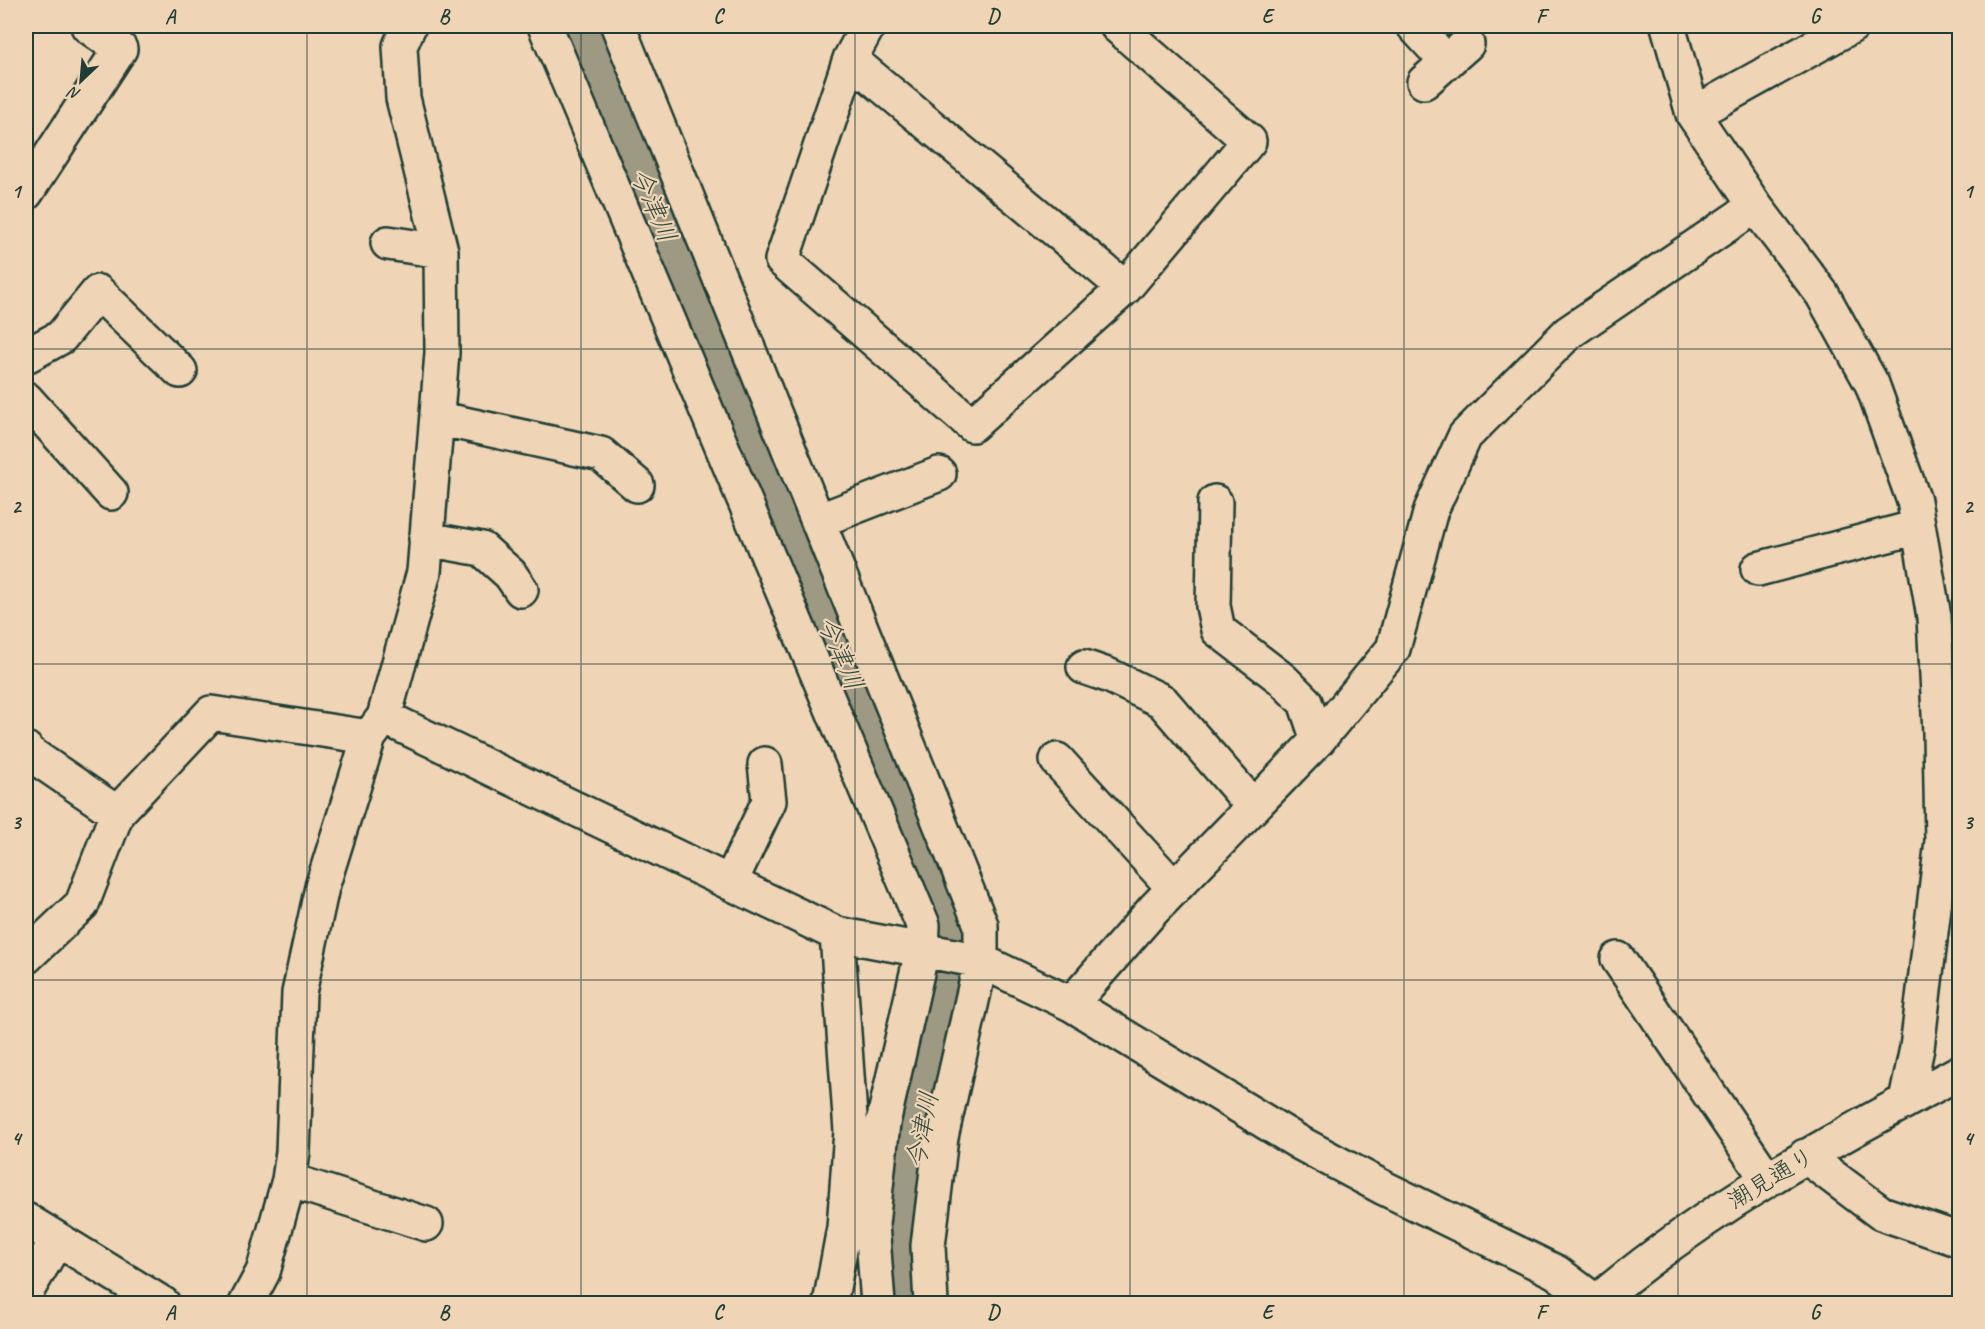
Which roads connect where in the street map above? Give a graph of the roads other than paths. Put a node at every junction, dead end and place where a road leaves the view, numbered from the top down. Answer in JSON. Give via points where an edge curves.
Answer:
{"nodes":[{"id":1,"x":88,"y":26,"type":"edge"},
{"id":2,"x":409,"y":26,"type":"edge"},
{"id":3,"x":545,"y":26,"type":"edge"},
{"id":4,"x":618,"y":26,"type":"edge"},
{"id":5,"x":868,"y":26,"type":"edge"},
{"id":6,"x":1117,"y":26,"type":"edge"},
{"id":7,"x":1414,"y":26,"type":"edge"},
{"id":8,"x":1668,"y":26,"type":"edge"},
{"id":9,"x":1852,"y":26,"type":"edge"},
{"id":10,"x":850,"y":59,"type":"junction"},
{"id":11,"x":1446,"y":63,"type":"dead end"},
{"id":12,"x":1693,"y":114,"type":"junction"},
{"id":13,"x":26,"y":193,"type":"edge"},
{"id":14,"x":1755,"y":206,"type":"junction"},
{"id":15,"x":387,"y":243,"type":"dead end"},
{"id":16,"x":441,"y":251,"type":"junction"},
{"id":17,"x":1125,"y":288,"type":"junction"},
{"id":18,"x":26,"y":356,"type":"edge"},
{"id":19,"x":180,"y":371,"type":"dead end"},
{"id":20,"x":26,"y":399,"type":"edge"},
{"id":21,"x":437,"y":418,"type":"junction"},
{"id":22,"x":939,"y":474,"type":"dead end"},
{"id":23,"x":637,"y":484,"type":"dead end"},
{"id":24,"x":111,"y":494,"type":"dead end"},
{"id":25,"x":1215,"y":502,"type":"dead end"},
{"id":26,"x":818,"y":521,"type":"junction"},
{"id":27,"x":1918,"y":527,"type":"junction"},
{"id":28,"x":426,"y":539,"type":"junction"},
{"id":29,"x":1758,"y":569,"type":"dead end"},
{"id":30,"x":521,"y":590,"type":"dead end"},
{"id":31,"x":1084,"y":667,"type":"dead end"},
{"id":32,"x":377,"y":727,"type":"junction"},
{"id":33,"x":1318,"y":740,"type":"junction"},
{"id":34,"x":26,"y":752,"type":"edge"},
{"id":35,"x":1057,"y":760,"type":"dead end"},
{"id":36,"x":765,"y":764,"type":"dead end"},
{"id":37,"x":1253,"y":806,"type":"junction"},
{"id":38,"x":117,"y":813,"type":"junction"},
{"id":39,"x":730,"y":883,"type":"junction"},
{"id":40,"x":1174,"y":888,"type":"junction"},
{"id":41,"x":837,"y":934,"type":"junction"},
{"id":42,"x":922,"y":951,"type":"junction"},
{"id":43,"x":26,"y":957,"type":"edge"},
{"id":44,"x":1618,"y":959,"type":"dead end"},
{"id":45,"x":981,"y":961,"type":"junction"},
{"id":46,"x":1071,"y":1004,"type":"junction"},
{"id":47,"x":1959,"y":1072,"type":"edge"},
{"id":48,"x":1906,"y":1100,"type":"junction"},
{"id":49,"x":1805,"y":1156,"type":"junction"},
{"id":50,"x":1767,"y":1179,"type":"junction"},
{"id":51,"x":289,"y":1180,"type":"junction"},
{"id":52,"x":26,"y":1220,"type":"edge"},
{"id":53,"x":426,"y":1224,"type":"dead end"},
{"id":54,"x":57,"y":1240,"type":"junction"},
{"id":55,"x":1959,"y":1240,"type":"edge"},
{"id":56,"x":119,"y":1291,"type":"edge"},
{"id":57,"x":26,"y":1292,"type":"edge"},
{"id":58,"x":1595,"y":1303,"type":"edge"},
{"id":59,"x":163,"y":1304,"type":"edge"},
{"id":60,"x":246,"y":1304,"type":"edge"},
{"id":61,"x":830,"y":1304,"type":"edge"},
{"id":62,"x":878,"y":1304,"type":"edge"},
{"id":63,"x":931,"y":1304,"type":"edge"}],
"edges":[{"from":1,"to":13,"type":"street","via":[[120,49]]},
{"from":2,"to":16,"type":"street","via":[[400,46],[403,98]]},
{"from":3,"to":42,"type":"street","via":[[923,925]]},
{"from":4,"to":26,"type":"street"},
{"from":5,"to":10,"type":"street"},
{"from":6,"to":17,"type":"street","via":[[1249,141]]},
{"from":7,"to":11,"type":"street"},
{"from":8,"to":12,"type":"street"},
{"from":9,"to":12,"type":"street"},
{"from":10,"to":17,"type":"street"},
{"from":10,"to":17,"type":"street","via":[[782,260],[972,425]]},
{"from":12,"to":14,"type":"street"},
{"from":14,"to":27,"type":"street","via":[[1822,294],[1872,384],[1914,501]]},
{"from":14,"to":33,"type":"street","via":[[1568,333],[1465,436],[1431,510],[1393,649]]},
{"from":15,"to":16,"type":"street"},
{"from":16,"to":21,"type":"street","via":[[442,353]]},
{"from":18,"to":19,"type":"street","via":[[61,337],[98,292]]},
{"from":20,"to":24,"type":"street"},
{"from":21,"to":23,"type":"street","via":[[602,454]]},
{"from":21,"to":28,"type":"street"},
{"from":22,"to":26,"type":"street"},
{"from":25,"to":33,"type":"street","via":[[1213,606],[1218,630],[1282,679],[1305,702]]},
{"from":26,"to":45,"type":"street","via":[[981,925]]},
{"from":27,"to":29,"type":"street"},
{"from":27,"to":48,"type":"street","via":[[1934,617],[1942,841],[1917,1048]]},
{"from":28,"to":30,"type":"street","via":[[482,549],[510,574]]},
{"from":28,"to":32,"type":"street","via":[[424,572]]},
{"from":31,"to":37,"type":"street","via":[[1162,700]]},
{"from":32,"to":38,"type":"street","via":[[211,713]]},
{"from":32,"to":39,"type":"street"},
{"from":32,"to":51,"type":"street","via":[[321,887],[299,993]]},
{"from":33,"to":37,"type":"street"},
{"from":34,"to":38,"type":"street"},
{"from":35,"to":40,"type":"street"},
{"from":36,"to":39,"type":"street","via":[[769,801]]},
{"from":37,"to":40,"type":"street"},
{"from":38,"to":43,"type":"street","via":[[82,904]]},
{"from":39,"to":41,"type":"street"},
{"from":40,"to":46,"type":"street"},
{"from":41,"to":42,"type":"street"},
{"from":41,"to":61,"type":"street","via":[[850,1131],[844,1228]]},
{"from":42,"to":45,"type":"street"},
{"from":42,"to":62,"type":"street","via":[[883,1124],[872,1224]]},
{"from":44,"to":50,"type":"street"},
{"from":45,"to":46,"type":"street"},
{"from":45,"to":63,"type":"street","via":[[941,1137],[928,1246]]},
{"from":46,"to":58,"type":"street","via":[[1300,1143],[1556,1272]]},
{"from":47,"to":48,"type":"street","name":"潮見通り"},
{"from":48,"to":49,"type":"street","name":"潮見通り"},
{"from":49,"to":50,"type":"street","name":"潮見通り"},
{"from":49,"to":55,"type":"street","via":[[1881,1213]]},
{"from":50,"to":58,"type":"street","name":"潮見通り","via":[[1681,1235]]},
{"from":51,"to":53,"type":"street"},
{"from":51,"to":60,"type":"street","via":[[263,1272]]},
{"from":52,"to":54,"type":"street"},
{"from":54,"to":56,"type":"street"},
{"from":54,"to":57,"type":"street"},
{"from":56,"to":59,"type":"street"}]}
